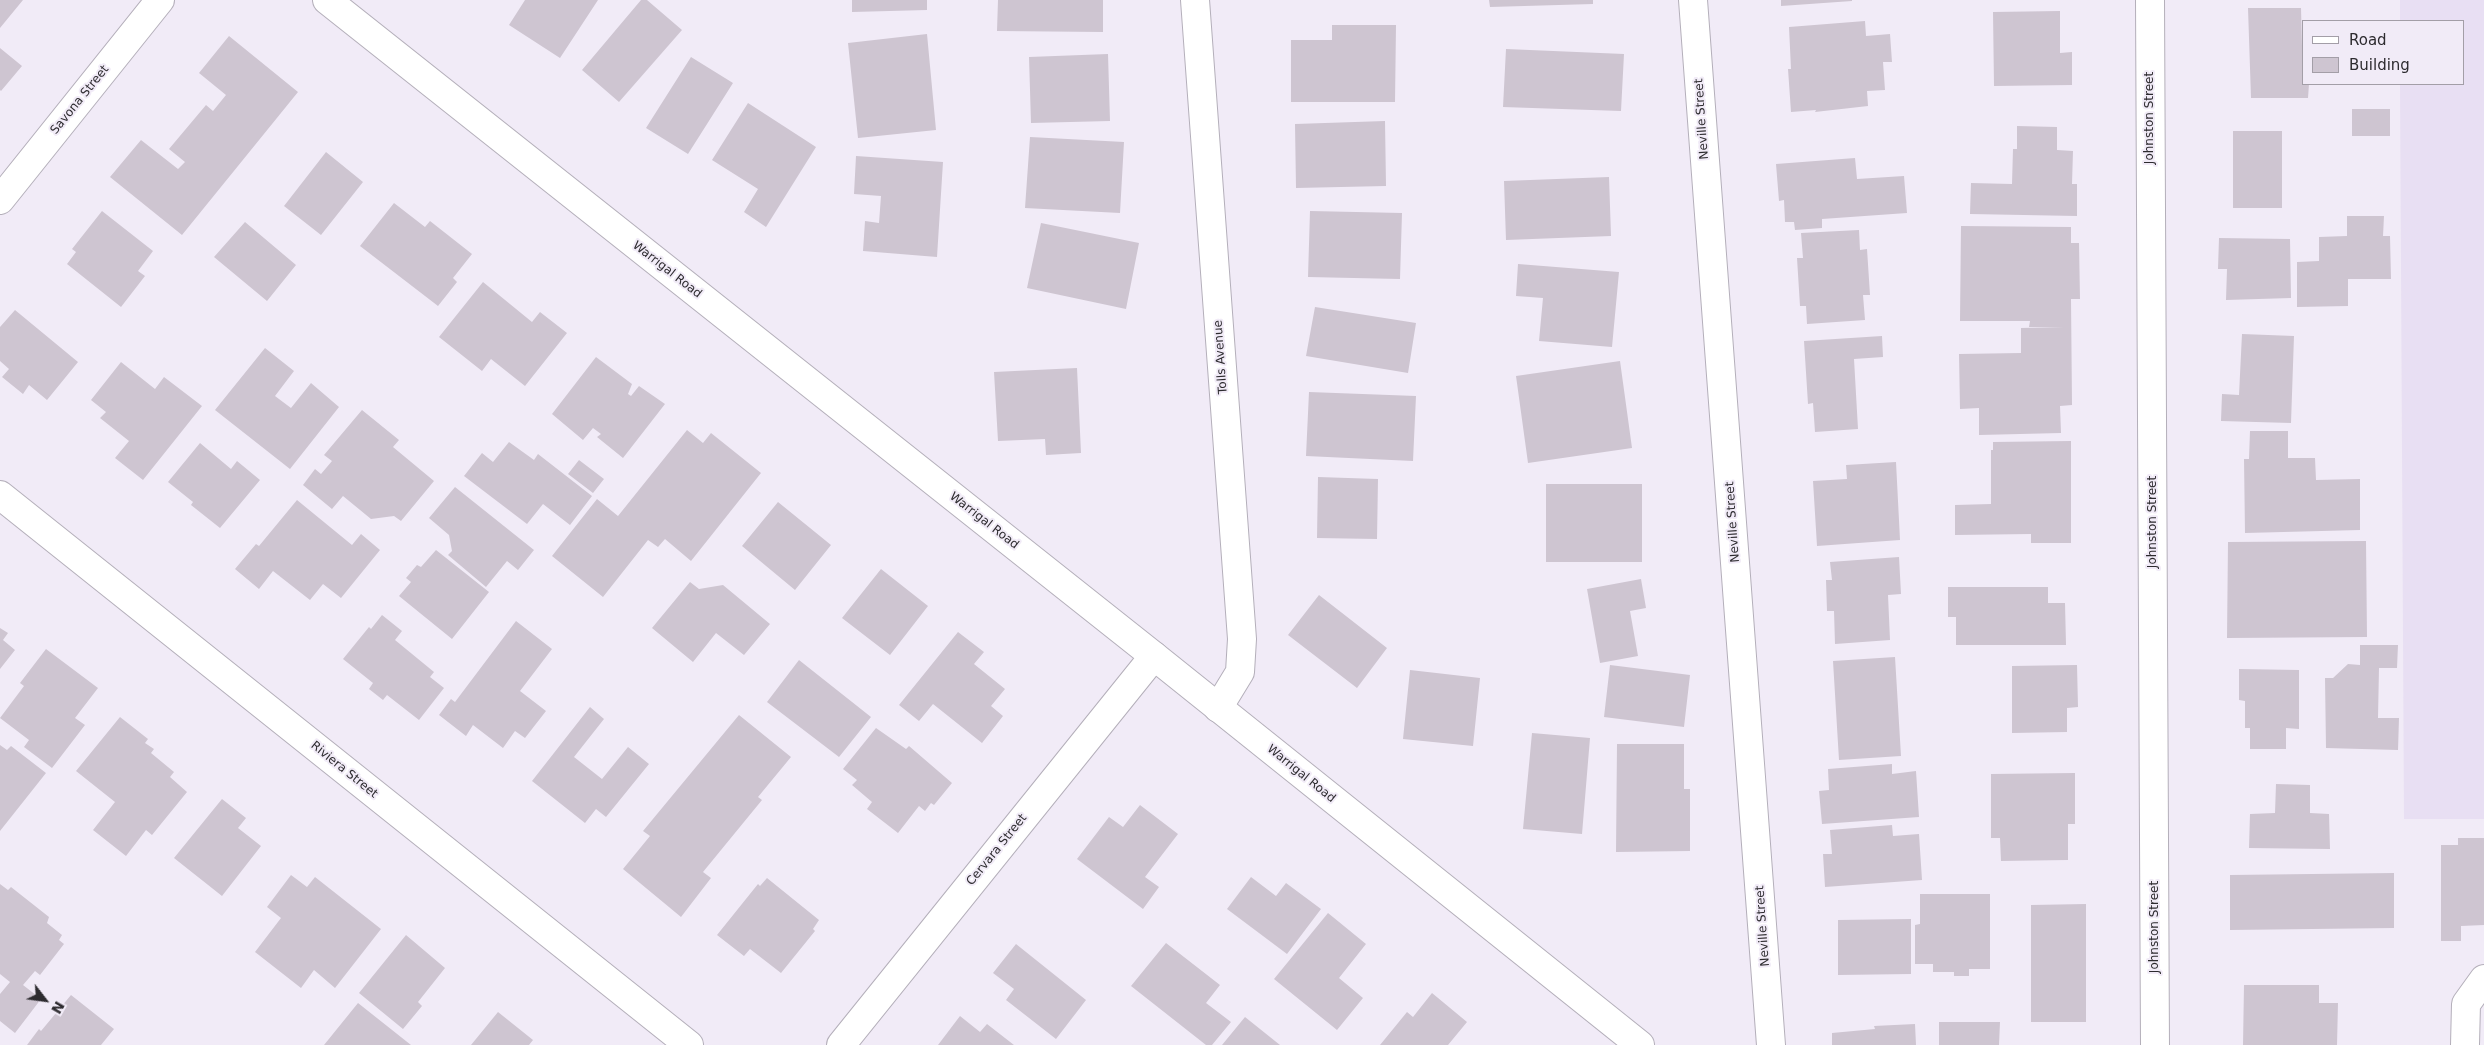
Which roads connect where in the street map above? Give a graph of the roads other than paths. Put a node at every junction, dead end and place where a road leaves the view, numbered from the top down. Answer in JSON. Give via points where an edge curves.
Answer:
{"nodes":[{"id":1,"x":160,"y":0,"type":"edge"},
{"id":2,"x":327,"y":0,"type":"edge"},
{"id":3,"x":1194,"y":0,"type":"edge"},
{"id":4,"x":1693,"y":0,"type":"edge"},
{"id":5,"x":2150,"y":0,"type":"edge"},
{"id":6,"x":0,"y":200,"type":"edge"},
{"id":7,"x":0,"y":494,"type":"edge"},
{"id":8,"x":1154,"y":656,"type":"junction"},
{"id":9,"x":1218,"y":708,"type":"junction"},
{"id":10,"x":2483,"y":980,"type":"edge"},
{"id":11,"x":689,"y":1045,"type":"edge"},
{"id":12,"x":841,"y":1045,"type":"edge"},
{"id":13,"x":1640,"y":1045,"type":"edge"},
{"id":14,"x":1771,"y":1045,"type":"edge"},
{"id":15,"x":2155,"y":1045,"type":"edge"},
{"id":16,"x":2465,"y":1045,"type":"edge"}],
"edges":[{"from":1,"to":6,"type":"main road","name":"Savona Street"},
{"from":2,"to":8,"type":"main road","name":"Warrigal Road"},
{"from":3,"to":9,"type":"main road","name":"Tolls Avenue","via":[[1242,639],[1240,672]]},
{"from":4,"to":14,"type":"main road","name":"Neville Street"},
{"from":5,"to":15,"type":"main road","name":"Johnston Street"},
{"from":7,"to":11,"type":"main road","name":"Riviera Street"},
{"from":8,"to":9,"type":"main road","name":"Warrigal Road"},
{"from":8,"to":12,"type":"main road","name":"Cervara Street"},
{"from":9,"to":13,"type":"main road","name":"Warrigal Road"},
{"from":10,"to":16,"type":"main road","via":[[2466,1004]]}]}
